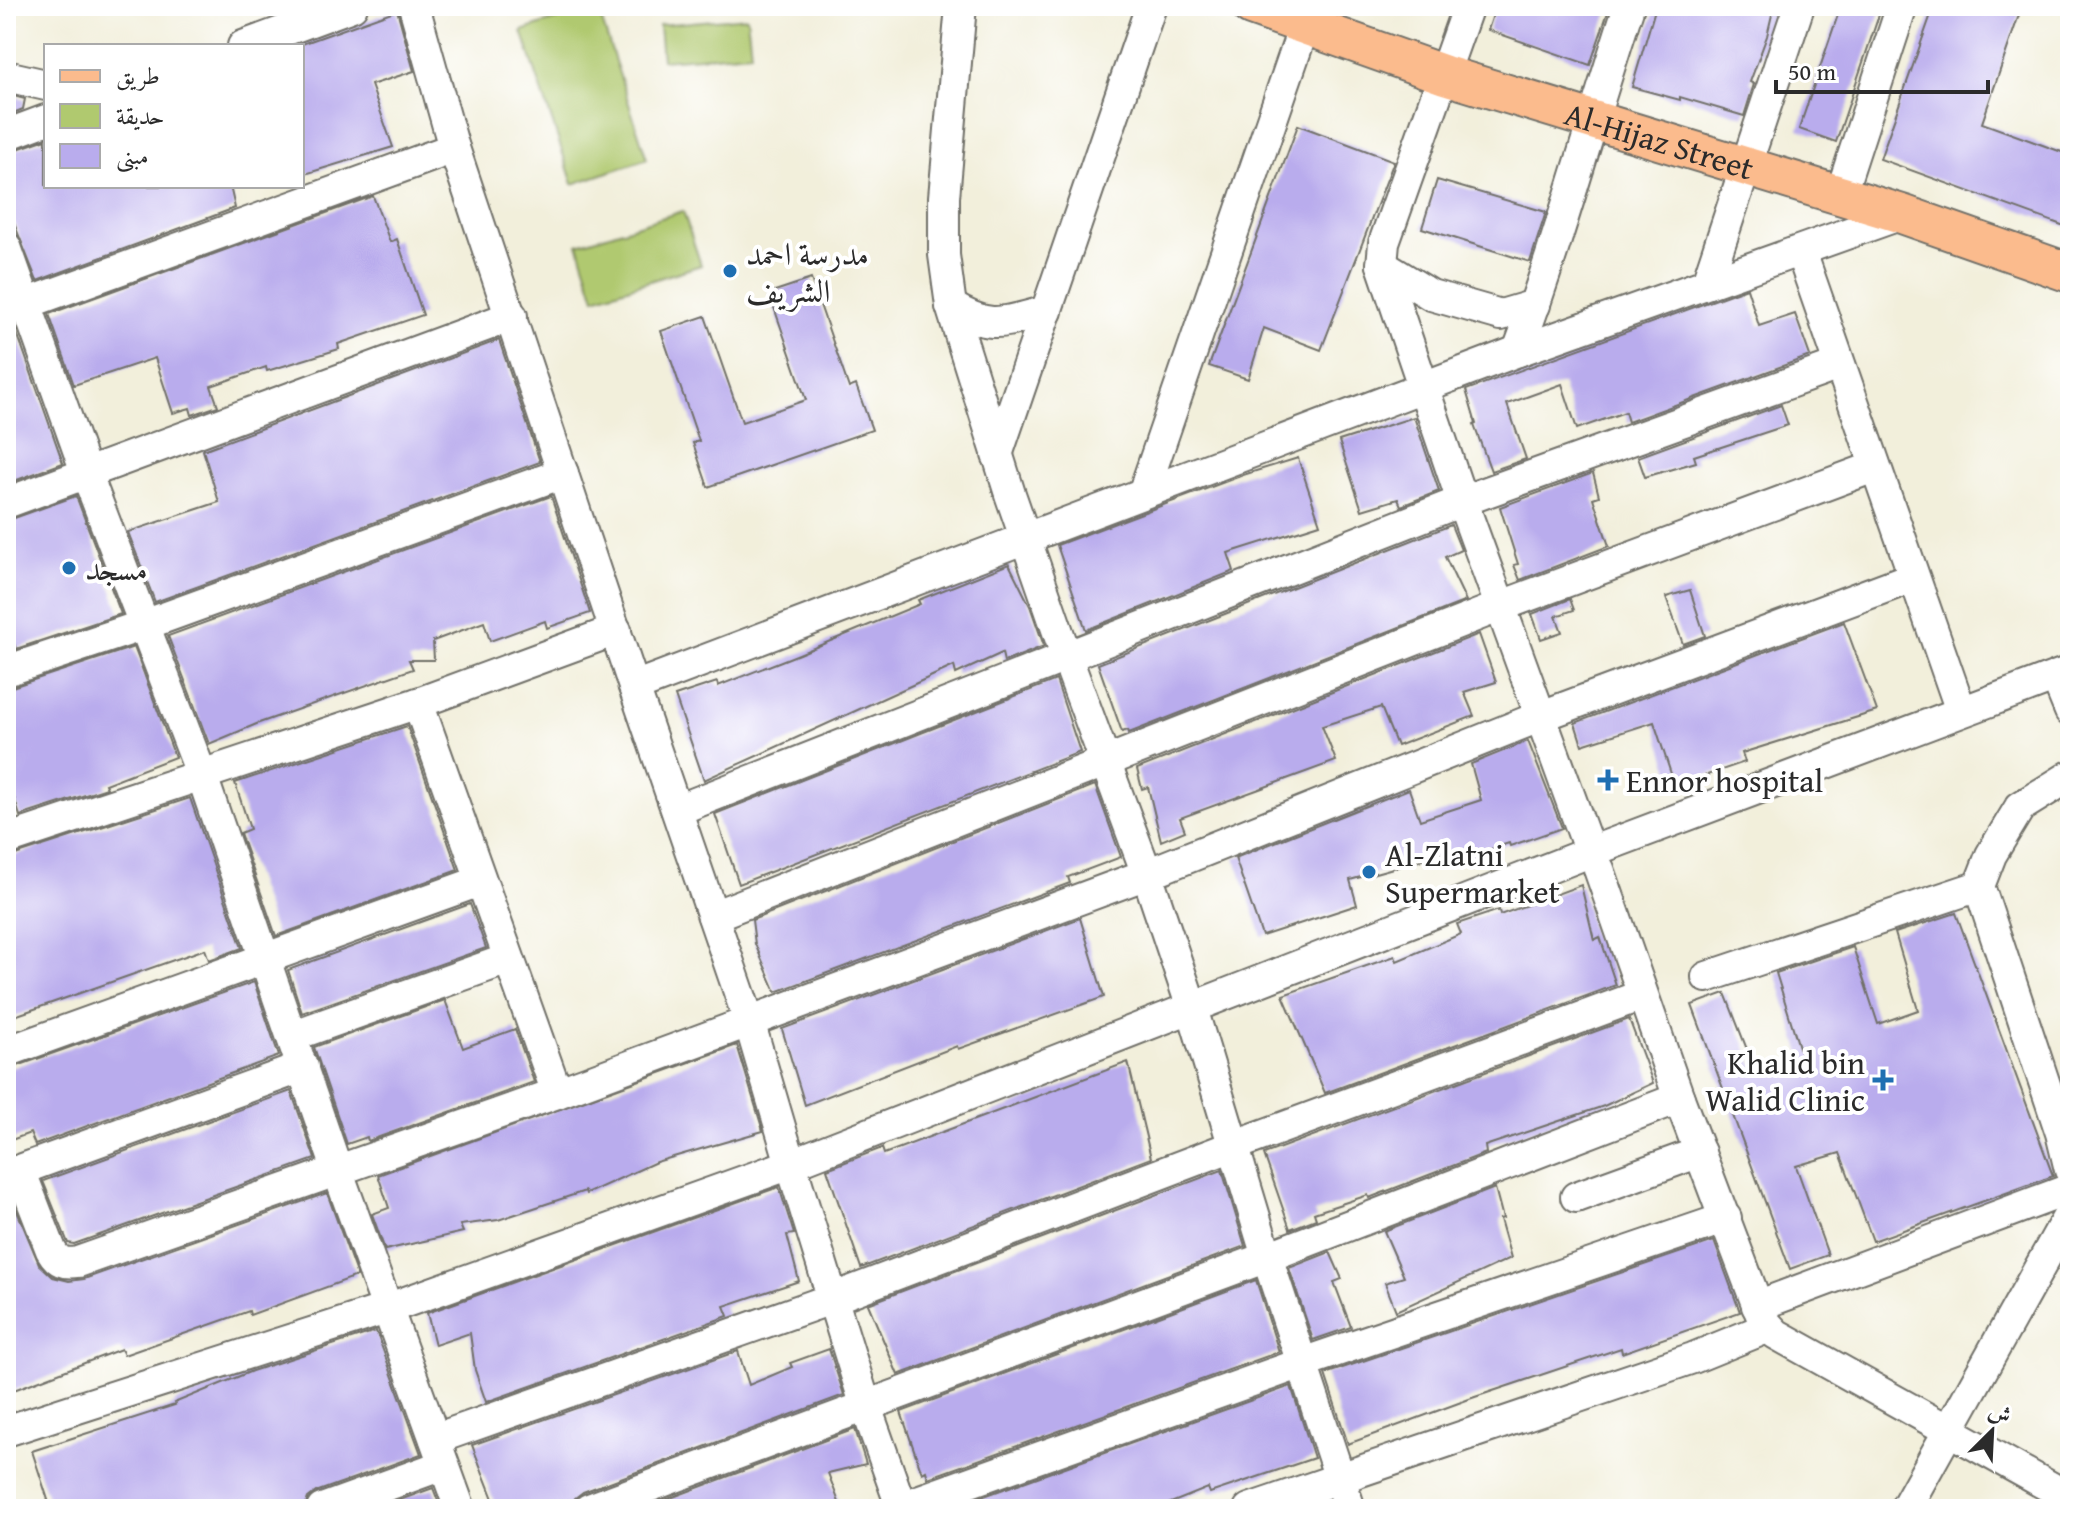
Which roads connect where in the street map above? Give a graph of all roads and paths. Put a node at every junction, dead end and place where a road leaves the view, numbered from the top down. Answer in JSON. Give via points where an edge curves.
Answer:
{"nodes":[{"id":1,"x":352,"y":6,"type":"edge"},
{"id":2,"x":414,"y":6,"type":"edge"},
{"id":3,"x":1151,"y":6,"type":"edge"},
{"id":4,"x":1251,"y":6,"type":"edge"},
{"id":5,"x":1468,"y":6,"type":"edge"},
{"id":6,"x":1629,"y":6,"type":"edge"},
{"id":7,"x":1799,"y":6,"type":"edge"},
{"id":8,"x":1902,"y":6,"type":"edge"},
{"id":9,"x":956,"y":7,"type":"edge"},
{"id":10,"x":1308,"y":16,"type":"edge"},
{"id":11,"x":248,"y":44,"type":"edge"},
{"id":12,"x":1445,"y":75,"type":"junction"},
{"id":13,"x":6,"y":76,"type":"edge"},
{"id":14,"x":44,"y":85,"type":"edge"},
{"id":15,"x":1591,"y":120,"type":"junction"},
{"id":16,"x":44,"y":121,"type":"edge"},
{"id":17,"x":6,"y":135,"type":"edge"},
{"id":18,"x":454,"y":148,"type":"junction"},
{"id":19,"x":1745,"y":168,"type":"junction"},
{"id":20,"x":1840,"y":196,"type":"junction"},
{"id":21,"x":1902,"y":214,"type":"junction"},
{"id":22,"x":6,"y":247,"type":"edge"},
{"id":23,"x":1801,"y":252,"type":"junction"},
{"id":24,"x":1382,"y":265,"type":"junction"},
{"id":25,"x":2070,"y":273,"type":"edge"},
{"id":26,"x":1707,"y":283,"type":"junction"},
{"id":27,"x":1535,"y":305,"type":"junction"},
{"id":28,"x":951,"y":306,"type":"junction"},
{"id":29,"x":17,"y":308,"type":"edge"},
{"id":30,"x":1047,"y":311,"type":"junction"},
{"id":31,"x":512,"y":316,"type":"junction"},
{"id":32,"x":1518,"y":351,"type":"junction"},
{"id":33,"x":1839,"y":365,"type":"junction"},
{"id":34,"x":1422,"y":387,"type":"junction"},
{"id":35,"x":997,"y":455,"type":"junction"},
{"id":36,"x":1874,"y":467,"type":"junction"},
{"id":37,"x":563,"y":473,"type":"junction"},
{"id":38,"x":87,"y":475,"type":"junction"},
{"id":39,"x":1144,"y":491,"type":"junction"},
{"id":40,"x":1462,"y":501,"type":"junction"},
{"id":41,"x":6,"y":503,"type":"edge"},
{"id":42,"x":1026,"y":537,"type":"junction"},
{"id":43,"x":1913,"y":577,"type":"junction"},
{"id":44,"x":1501,"y":606,"type":"junction"},
{"id":45,"x":144,"y":625,"type":"junction"},
{"id":46,"x":616,"y":630,"type":"junction"},
{"id":47,"x":1067,"y":658,"type":"junction"},
{"id":48,"x":6,"y":671,"type":"edge"},
{"id":49,"x":2063,"y":674,"type":"edge"},
{"id":50,"x":634,"y":687,"type":"junction"},
{"id":51,"x":418,"y":703,"type":"junction"},
{"id":52,"x":1961,"y":711,"type":"junction"},
{"id":53,"x":2070,"y":711,"type":"edge"},
{"id":54,"x":1539,"y":717,"type":"junction"},
{"id":55,"x":1107,"y":763,"type":"junction"},
{"id":56,"x":202,"y":776,"type":"junction"},
{"id":57,"x":2070,"y":776,"type":"edge"},
{"id":58,"x":677,"y":810,"type":"junction"},
{"id":59,"x":6,"y":840,"type":"edge"},
{"id":60,"x":1595,"y":860,"type":"junction"},
{"id":61,"x":1147,"y":874,"type":"junction"},
{"id":62,"x":480,"y":881,"type":"junction"},
{"id":63,"x":1979,"y":886,"type":"junction"},
{"id":64,"x":713,"y":916,"type":"junction"},
{"id":65,"x":266,"y":958,"type":"junction"},
{"id":66,"x":508,"y":959,"type":"junction"},
{"id":67,"x":1707,"y":977,"type":"dead end"},
{"id":68,"x":1642,"y":995,"type":"junction"},
{"id":69,"x":1191,"y":1005,"type":"junction"},
{"id":70,"x":749,"y":1021,"type":"junction"},
{"id":71,"x":292,"y":1036,"type":"junction"},
{"id":72,"x":6,"y":1052,"type":"edge"},
{"id":73,"x":303,"y":1067,"type":"junction"},
{"id":74,"x":557,"y":1093,"type":"junction"},
{"id":75,"x":1679,"y":1098,"type":"junction"},
{"id":76,"x":1233,"y":1146,"type":"junction"},
{"id":77,"x":1700,"y":1152,"type":"junction"},
{"id":78,"x":791,"y":1164,"type":"junction"},
{"id":79,"x":2070,"y":1170,"type":"edge"},
{"id":80,"x":13,"y":1172,"type":"edge"},
{"id":81,"x":338,"y":1172,"type":"junction"},
{"id":82,"x":2070,"y":1189,"type":"edge"},
{"id":83,"x":1576,"y":1197,"type":"dead end"},
{"id":84,"x":2070,"y":1213,"type":"edge"},
{"id":85,"x":1726,"y":1218,"type":"junction"},
{"id":86,"x":1267,"y":1257,"type":"junction"},
{"id":87,"x":834,"y":1298,"type":"junction"},
{"id":88,"x":389,"y":1308,"type":"junction"},
{"id":89,"x":1763,"y":1317,"type":"junction"},
{"id":90,"x":1302,"y":1363,"type":"junction"},
{"id":91,"x":866,"y":1407,"type":"junction"},
{"id":92,"x":1949,"y":1428,"type":"junction"},
{"id":93,"x":6,"y":1431,"type":"edge"},
{"id":94,"x":439,"y":1452,"type":"junction"},
{"id":95,"x":1339,"y":1478,"type":"junction"},
{"id":96,"x":2070,"y":1498,"type":"edge"},
{"id":97,"x":899,"y":1508,"type":"edge"},
{"id":98,"x":322,"y":1509,"type":"edge"},
{"id":99,"x":460,"y":1509,"type":"edge"},
{"id":100,"x":589,"y":1509,"type":"edge"},
{"id":101,"x":1249,"y":1509,"type":"edge"},
{"id":102,"x":1350,"y":1509,"type":"edge"},
{"id":103,"x":1905,"y":1509,"type":"edge"}],
"edges":[{"from":1,"to":11,"type":"street"},
{"from":2,"to":18,"type":"street"},
{"from":3,"to":30,"type":"street"},
{"from":4,"to":10,"type":"main road","name":"Al-Hijaz Street"},
{"from":5,"to":12,"type":"street"},
{"from":6,"to":15,"type":"street"},
{"from":7,"to":19,"type":"street"},
{"from":8,"to":20,"type":"street"},
{"from":9,"to":28,"type":"street","via":[[944,197]]},
{"from":10,"to":12,"type":"main road","name":"Al-Hijaz Street"},
{"from":10,"to":39,"type":"street"},
{"from":12,"to":15,"type":"main road","name":"Al-Hijaz Street"},
{"from":12,"to":24,"type":"street","via":[[1384,243]]},
{"from":13,"to":14,"type":"street"},
{"from":15,"to":19,"type":"main road","name":"Al-Hijaz Street"},
{"from":15,"to":27,"type":"street"},
{"from":16,"to":17,"type":"street"},
{"from":18,"to":29,"type":"street"},
{"from":18,"to":31,"type":"street"},
{"from":19,"to":20,"type":"main road","name":"Al-Hijaz Street"},
{"from":19,"to":26,"type":"street"},
{"from":20,"to":21,"type":"main road","name":"Al-Hijaz Street"},
{"from":21,"to":23,"type":"street"},
{"from":21,"to":25,"type":"main road","name":"Al-Hijaz Street"},
{"from":22,"to":29,"type":"street"},
{"from":23,"to":26,"type":"street"},
{"from":23,"to":33,"type":"street"},
{"from":24,"to":27,"type":"street","via":[[1431,295],[1501,315]]},
{"from":24,"to":34,"type":"street"},
{"from":26,"to":32,"type":"street"},
{"from":27,"to":32,"type":"street"},
{"from":28,"to":30,"type":"street","via":[[984,323]]},
{"from":28,"to":35,"type":"street"},
{"from":29,"to":38,"type":"street"},
{"from":30,"to":35,"type":"street"},
{"from":31,"to":37,"type":"street"},
{"from":31,"to":38,"type":"street"},
{"from":32,"to":34,"type":"street"},
{"from":33,"to":36,"type":"street"},
{"from":33,"to":40,"type":"street"},
{"from":34,"to":39,"type":"street"},
{"from":34,"to":40,"type":"street"},
{"from":35,"to":42,"type":"street"},
{"from":36,"to":43,"type":"street"},
{"from":36,"to":44,"type":"street"},
{"from":37,"to":45,"type":"street"},
{"from":37,"to":46,"type":"street"},
{"from":38,"to":41,"type":"street"},
{"from":38,"to":45,"type":"street"},
{"from":39,"to":42,"type":"street"},
{"from":40,"to":44,"type":"street"},
{"from":40,"to":47,"type":"street"},
{"from":42,"to":47,"type":"street"},
{"from":42,"to":50,"type":"street"},
{"from":43,"to":52,"type":"street"},
{"from":43,"to":54,"type":"street"},
{"from":44,"to":54,"type":"street"},
{"from":44,"to":55,"type":"street"},
{"from":45,"to":48,"type":"street"},
{"from":45,"to":56,"type":"street"},
{"from":46,"to":50,"type":"street"},
{"from":46,"to":51,"type":"street"},
{"from":47,"to":55,"type":"street"},
{"from":47,"to":58,"type":"street"},
{"from":49,"to":52,"type":"street"},
{"from":49,"to":53,"type":"street"},
{"from":50,"to":58,"type":"street"},
{"from":51,"to":56,"type":"street"},
{"from":51,"to":62,"type":"street"},
{"from":52,"to":60,"type":"street"},
{"from":54,"to":60,"type":"street"},
{"from":54,"to":61,"type":"street"},
{"from":55,"to":61,"type":"street"},
{"from":55,"to":64,"type":"street"},
{"from":56,"to":59,"type":"street"},
{"from":56,"to":65,"type":"street"},
{"from":57,"to":63,"type":"street","via":[[2020,807]]},
{"from":58,"to":64,"type":"street"},
{"from":60,"to":68,"type":"street"},
{"from":60,"to":69,"type":"street"},
{"from":61,"to":69,"type":"street"},
{"from":61,"to":70,"type":"street"},
{"from":62,"to":65,"type":"street"},
{"from":62,"to":66,"type":"street"},
{"from":63,"to":67,"type":"street"},
{"from":63,"to":79,"type":"street"},
{"from":64,"to":70,"type":"street"},
{"from":65,"to":71,"type":"street"},
{"from":65,"to":72,"type":"street"},
{"from":66,"to":71,"type":"street"},
{"from":66,"to":74,"type":"street"},
{"from":68,"to":75,"type":"street"},
{"from":68,"to":76,"type":"street"},
{"from":69,"to":76,"type":"street"},
{"from":69,"to":78,"type":"street"},
{"from":70,"to":74,"type":"street"},
{"from":70,"to":78,"type":"street"},
{"from":71,"to":73,"type":"street"},
{"from":73,"to":80,"type":"street"},
{"from":73,"to":81,"type":"street"},
{"from":74,"to":81,"type":"street"},
{"from":75,"to":77,"type":"street"},
{"from":75,"to":86,"type":"street"},
{"from":76,"to":86,"type":"street"},
{"from":76,"to":87,"type":"street"},
{"from":77,"to":83,"type":"street"},
{"from":77,"to":85,"type":"street"},
{"from":78,"to":87,"type":"street"},
{"from":78,"to":88,"type":"street"},
{"from":80,"to":81,"type":"street","via":[[51,1250],[65,1264]]},
{"from":81,"to":88,"type":"street"},
{"from":82,"to":89,"type":"street"},
{"from":84,"to":92,"type":"street"},
{"from":85,"to":89,"type":"street"},
{"from":85,"to":90,"type":"street"},
{"from":86,"to":90,"type":"street"},
{"from":86,"to":91,"type":"street"},
{"from":87,"to":91,"type":"street"},
{"from":87,"to":94,"type":"street"},
{"from":88,"to":93,"type":"street"},
{"from":88,"to":94,"type":"street"},
{"from":89,"to":92,"type":"street"},
{"from":89,"to":95,"type":"street","via":[[1693,1358]]},
{"from":90,"to":95,"type":"street"},
{"from":90,"to":97,"type":"street"},
{"from":91,"to":97,"type":"street"},
{"from":91,"to":100,"type":"street"},
{"from":92,"to":96,"type":"street"},
{"from":92,"to":103,"type":"street"},
{"from":94,"to":98,"type":"street"},
{"from":94,"to":99,"type":"street"},
{"from":95,"to":101,"type":"street"},
{"from":95,"to":102,"type":"street"}]}
